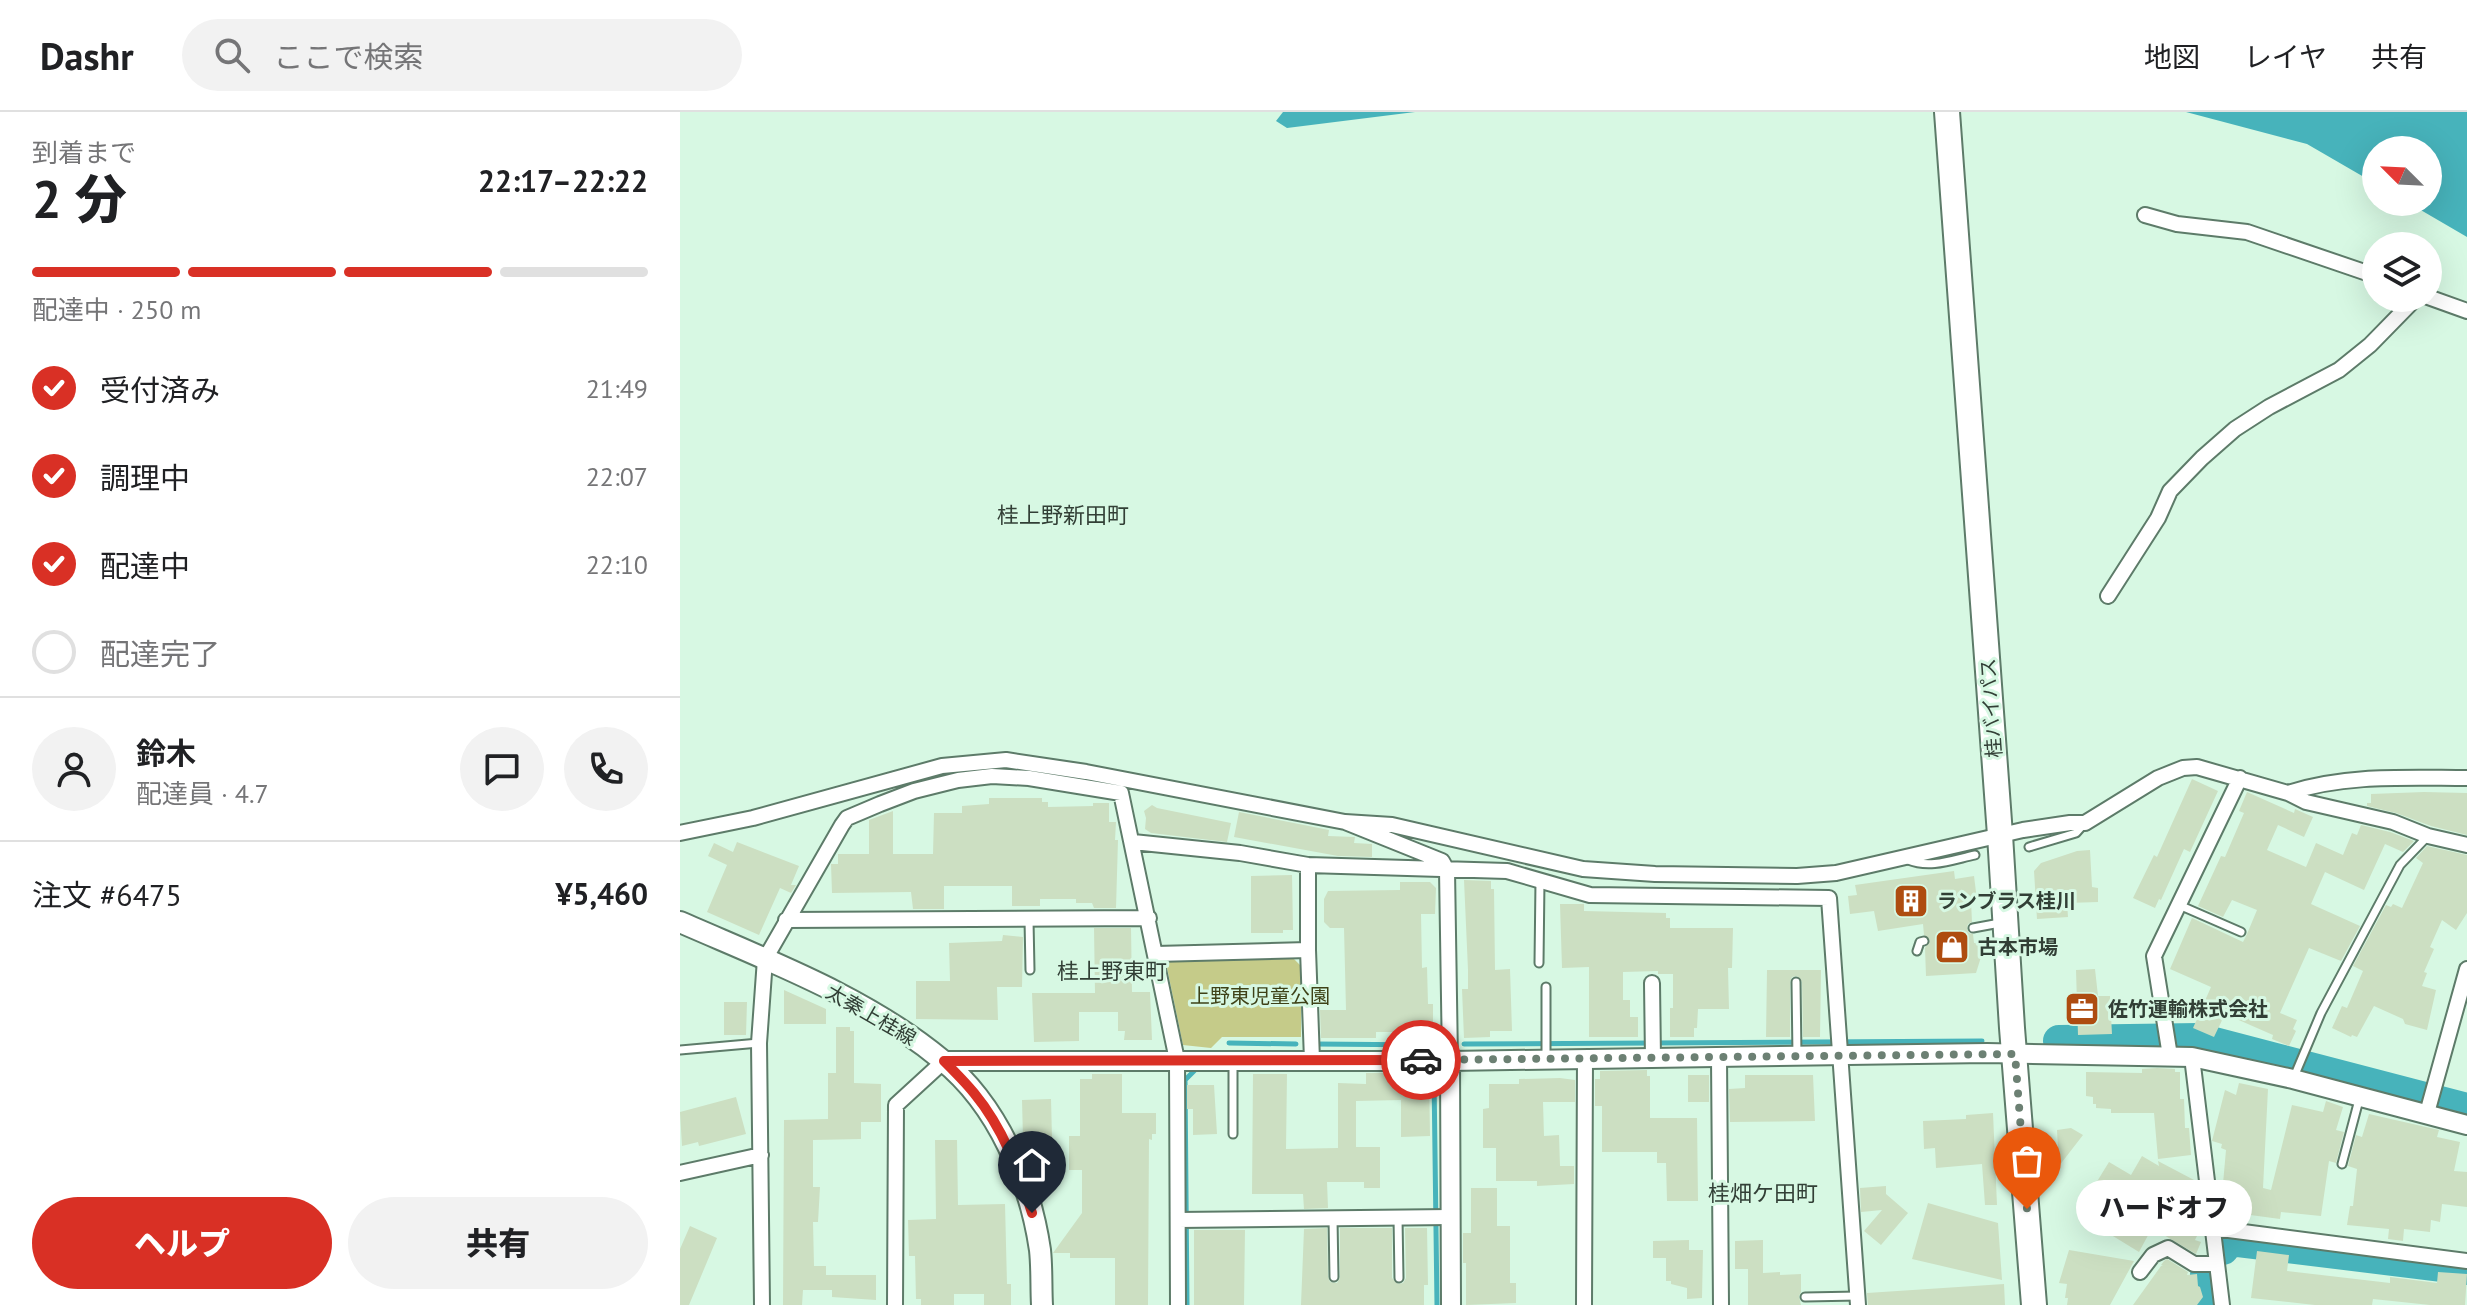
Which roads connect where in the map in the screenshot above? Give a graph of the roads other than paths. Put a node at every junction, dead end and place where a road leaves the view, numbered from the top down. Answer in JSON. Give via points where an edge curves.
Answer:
{"nodes":[{"id":1,"x":1947,"y":112,"type":"edge"},
{"id":2,"x":2145,"y":215,"type":"dead end"},
{"id":3,"x":2362,"y":271,"type":"edge"},
{"id":4,"x":2442,"y":302,"type":"edge"},
{"id":5,"x":2467,"y":311,"type":"edge"},
{"id":6,"x":2402,"y":312,"type":"edge"},
{"id":7,"x":2108,"y":596,"type":"dead end"},
{"id":8,"x":2240,"y":778,"type":"junction"},
{"id":9,"x":2467,"y":778,"type":"edge"},
{"id":10,"x":2288,"y":793,"type":"junction"},
{"id":11,"x":1345,"y":822,"type":"junction"},
{"id":12,"x":2085,"y":823,"type":"junction"},
{"id":13,"x":680,"y":833,"type":"edge"},
{"id":14,"x":2000,"y":835,"type":"junction"},
{"id":15,"x":2428,"y":836,"type":"junction"},
{"id":16,"x":1133,"y":842,"type":"junction"},
{"id":17,"x":2467,"y":845,"type":"edge"},
{"id":18,"x":2029,"y":847,"type":"dead end"},
{"id":19,"x":1975,"y":855,"type":"dead end"},
{"id":20,"x":1902,"y":857,"type":"junction"},
{"id":21,"x":1308,"y":865,"type":"junction"},
{"id":22,"x":1447,"y":870,"type":"junction"},
{"id":23,"x":1540,"y":881,"type":"junction"},
{"id":24,"x":2179,"y":905,"type":"junction"},
{"id":25,"x":1149,"y":918,"type":"junction"},
{"id":26,"x":1029,"y":919,"type":"junction"},
{"id":27,"x":786,"y":920,"type":"junction"},
{"id":28,"x":680,"y":922,"type":"edge"},
{"id":29,"x":2006,"y":922,"type":"junction"},
{"id":30,"x":1973,"y":928,"type":"dead end"},
{"id":31,"x":2241,"y":932,"type":"dead end"},
{"id":32,"x":1924,"y":941,"type":"dead end"},
{"id":33,"x":1308,"y":950,"type":"junction"},
{"id":34,"x":1917,"y":951,"type":"dead end"},
{"id":35,"x":1156,"y":954,"type":"junction"},
{"id":36,"x":765,"y":959,"type":"junction"},
{"id":37,"x":1539,"y":963,"type":"dead end"},
{"id":38,"x":2467,"y":969,"type":"edge"},
{"id":39,"x":1030,"y":970,"type":"dead end"},
{"id":40,"x":1796,"y":982,"type":"dead end"},
{"id":41,"x":1652,"y":983,"type":"dead end"},
{"id":42,"x":1546,"y":987,"type":"dead end"},
{"id":43,"x":2464,"y":989,"type":"edge"},
{"id":44,"x":759,"y":1043,"type":"junction"},
{"id":45,"x":2168,"y":1045,"type":"junction"},
{"id":46,"x":1653,"y":1047,"type":"junction"},
{"id":47,"x":1546,"y":1049,"type":"junction"},
{"id":48,"x":680,"y":1050,"type":"edge"},
{"id":49,"x":2015,"y":1054,"type":"junction"},
{"id":50,"x":1797,"y":1057,"type":"junction"},
{"id":51,"x":1842,"y":1057,"type":"junction"},
{"id":52,"x":2192,"y":1057,"type":"junction"},
{"id":53,"x":1719,"y":1058,"type":"junction"},
{"id":54,"x":1585,"y":1059,"type":"junction"},
{"id":55,"x":1177,"y":1060,"type":"junction"},
{"id":56,"x":1233,"y":1060,"type":"junction"},
{"id":57,"x":1312,"y":1060,"type":"junction"},
{"id":58,"x":944,"y":1061,"type":"junction"},
{"id":59,"x":1450,"y":1061,"type":"junction"},
{"id":60,"x":2295,"y":1075,"type":"junction"},
{"id":61,"x":2360,"y":1096,"type":"junction"},
{"id":62,"x":2430,"y":1103,"type":"junction"},
{"id":63,"x":2467,"y":1125,"type":"edge"},
{"id":64,"x":1233,"y":1134,"type":"dead end"},
{"id":65,"x":761,"y":1155,"type":"junction"},
{"id":66,"x":2342,"y":1164,"type":"dead end"},
{"id":67,"x":680,"y":1173,"type":"edge"},
{"id":68,"x":1450,"y":1217,"type":"junction"},
{"id":69,"x":1333,"y":1218,"type":"junction"},
{"id":70,"x":1398,"y":1218,"type":"junction"},
{"id":71,"x":1178,"y":1220,"type":"junction"},
{"id":72,"x":2213,"y":1228,"type":"junction"},
{"id":73,"x":2467,"y":1261,"type":"edge"},
{"id":74,"x":2217,"y":1264,"type":"junction"},
{"id":75,"x":2140,"y":1272,"type":"dead end"},
{"id":76,"x":1334,"y":1277,"type":"dead end"},
{"id":77,"x":1399,"y":1278,"type":"dead end"},
{"id":78,"x":1805,"y":1297,"type":"dead end"},
{"id":79,"x":1858,"y":1300,"type":"edge"},
{"id":80,"x":762,"y":1305,"type":"edge"},
{"id":81,"x":895,"y":1305,"type":"edge"},
{"id":82,"x":1042,"y":1305,"type":"edge"},
{"id":83,"x":1178,"y":1305,"type":"edge"},
{"id":84,"x":1451,"y":1305,"type":"edge"},
{"id":85,"x":1584,"y":1305,"type":"edge"},
{"id":86,"x":1721,"y":1305,"type":"edge"},
{"id":87,"x":2034,"y":1305,"type":"edge"},
{"id":88,"x":2222,"y":1305,"type":"edge"}],
"edges":[{"from":1,"to":14,"type":"highway","name":"桂バイパス"},
{"from":2,"to":3,"type":"street","via":[[2247,232]]},
{"from":4,"to":5,"type":"street"},
{"from":6,"to":7,"type":"street","via":[[2339,370],[2258,414],[2202,458],[2170,491]]},
{"from":8,"to":10,"type":"street"},
{"from":8,"to":12,"type":"street","via":[[2183,768]]},
{"from":8,"to":24,"type":"street"},
{"from":9,"to":10,"type":"street","via":[[2348,781]]},
{"from":10,"to":15,"type":"street"},
{"from":11,"to":13,"type":"street","via":[[1006,760],[942,766]]},
{"from":11,"to":20,"type":"street","via":[[1392,825],[1583,869],[1641,873],[1797,876]]},
{"from":11,"to":22,"type":"street","via":[[1442,861]]},
{"from":12,"to":14,"type":"street"},
{"from":12,"to":18,"type":"lane","via":[[2076,833]]},
{"from":14,"to":20,"type":"street"},
{"from":14,"to":29,"type":"highway","name":"桂バイパス"},
{"from":15,"to":17,"type":"street"},
{"from":15,"to":60,"type":"lane","via":[[2400,865],[2321,1013]]},
{"from":16,"to":21,"type":"street"},
{"from":16,"to":25,"type":"street"},
{"from":16,"to":27,"type":"street","via":[[1121,793],[1029,778],[958,780],[847,818]]},
{"from":19,"to":20,"type":"lane","via":[[1920,864]]},
{"from":21,"to":22,"type":"street"},
{"from":21,"to":33,"type":"street"},
{"from":22,"to":23,"type":"street","via":[[1507,871]]},
{"from":22,"to":59,"type":"street"},
{"from":23,"to":37,"type":"lane"},
{"from":23,"to":51,"type":"street","via":[[1590,895],[1829,898]]},
{"from":24,"to":31,"type":"lane"},
{"from":24,"to":45,"type":"street","via":[[2154,956]]},
{"from":25,"to":26,"type":"street"},
{"from":25,"to":35,"type":"street"},
{"from":26,"to":27,"type":"street"},
{"from":26,"to":39,"type":"lane"},
{"from":27,"to":36,"type":"street"},
{"from":28,"to":36,"type":"main road","name":"太秦上桂線"},
{"from":29,"to":30,"type":"lane"},
{"from":29,"to":49,"type":"highway","name":"桂バイパス"},
{"from":32,"to":34,"type":"lane"},
{"from":33,"to":35,"type":"street"},
{"from":33,"to":57,"type":"street"},
{"from":35,"to":55,"type":"street"},
{"from":36,"to":44,"type":"street"},
{"from":36,"to":58,"type":"main road","name":"太秦上桂線","via":[[876,1014]]},
{"from":38,"to":43,"type":"street"},
{"from":40,"to":50,"type":"lane"},
{"from":41,"to":46,"type":"street"},
{"from":42,"to":47,"type":"lane"},
{"from":43,"to":62,"type":"street"},
{"from":44,"to":48,"type":"lane"},
{"from":44,"to":65,"type":"street"},
{"from":45,"to":49,"type":"street"},
{"from":45,"to":52,"type":"street"},
{"from":46,"to":53,"type":"street"},
{"from":46,"to":54,"type":"street"},
{"from":47,"to":54,"type":"street"},
{"from":47,"to":59,"type":"street"},
{"from":49,"to":51,"type":"street"},
{"from":49,"to":87,"type":"highway","name":"桂バイパス"},
{"from":50,"to":51,"type":"street"},
{"from":50,"to":53,"type":"street"},
{"from":51,"to":79,"type":"street"},
{"from":52,"to":60,"type":"street"},
{"from":52,"to":72,"type":"street"},
{"from":53,"to":86,"type":"street"},
{"from":54,"to":85,"type":"street"},
{"from":55,"to":56,"type":"street"},
{"from":55,"to":58,"type":"street"},
{"from":55,"to":71,"type":"street"},
{"from":56,"to":57,"type":"street"},
{"from":56,"to":64,"type":"lane"},
{"from":57,"to":59,"type":"street"},
{"from":58,"to":81,"type":"street","via":[[896,1105]]},
{"from":58,"to":82,"type":"main road","name":"太秦上桂線","via":[[992,1118],[1018,1171],[1038,1242]]},
{"from":59,"to":68,"type":"street"},
{"from":60,"to":61,"type":"street"},
{"from":61,"to":62,"type":"street"},
{"from":61,"to":66,"type":"lane"},
{"from":62,"to":63,"type":"street"},
{"from":65,"to":67,"type":"street"},
{"from":65,"to":80,"type":"street"},
{"from":68,"to":70,"type":"street"},
{"from":68,"to":84,"type":"street"},
{"from":69,"to":70,"type":"street"},
{"from":69,"to":71,"type":"street"},
{"from":69,"to":76,"type":"lane"},
{"from":70,"to":77,"type":"lane"},
{"from":71,"to":83,"type":"street"},
{"from":72,"to":73,"type":"street"},
{"from":72,"to":74,"type":"street"},
{"from":74,"to":75,"type":"street","via":[[2194,1264],[2168,1248],[2153,1255]]},
{"from":74,"to":88,"type":"street"},
{"from":78,"to":79,"type":"lane"}]}
